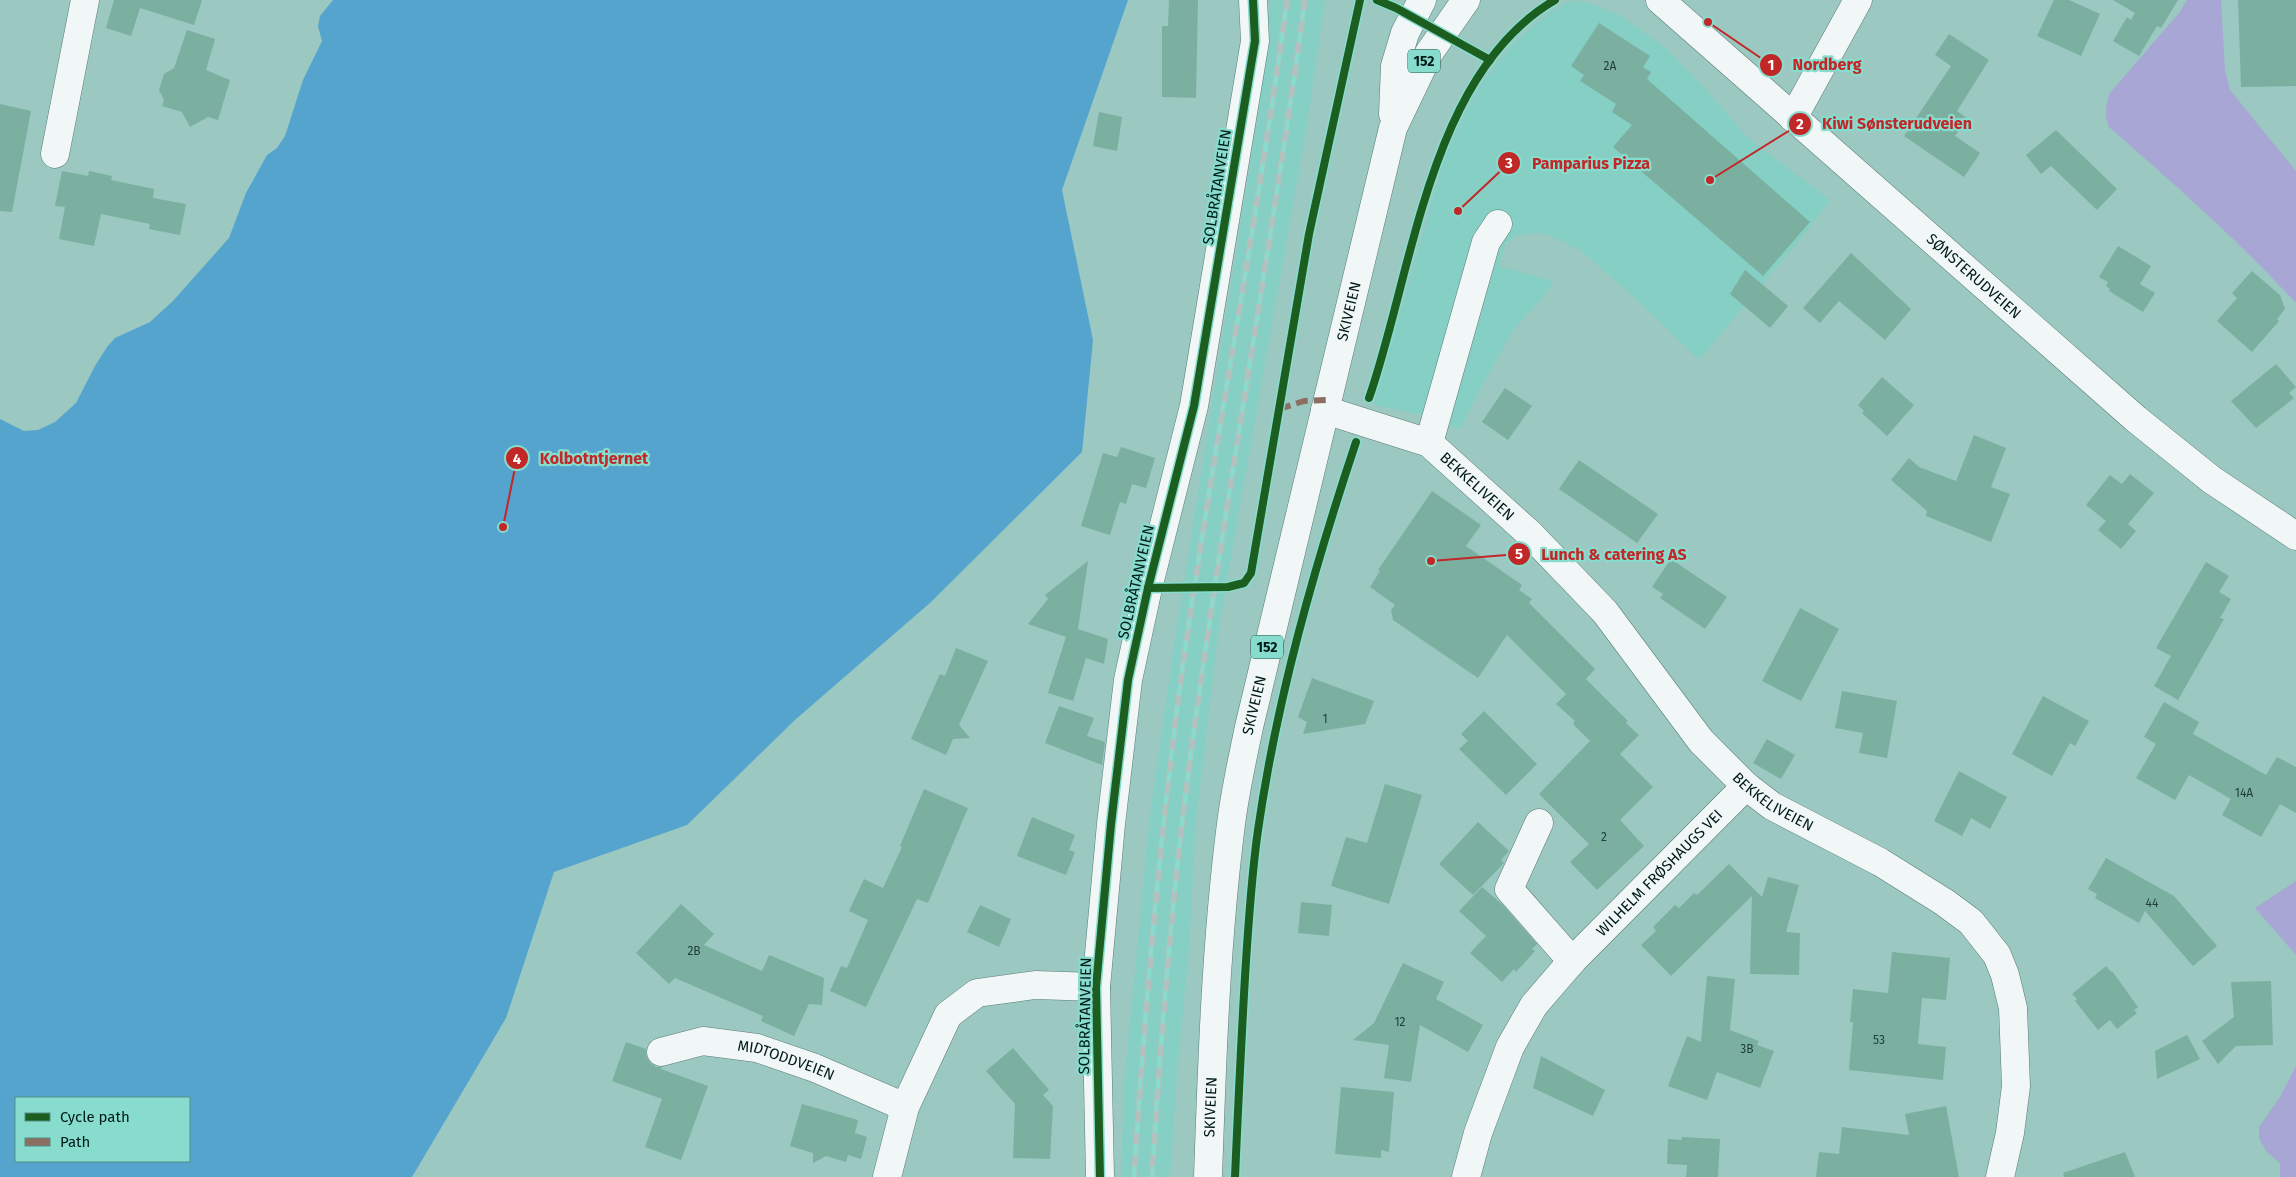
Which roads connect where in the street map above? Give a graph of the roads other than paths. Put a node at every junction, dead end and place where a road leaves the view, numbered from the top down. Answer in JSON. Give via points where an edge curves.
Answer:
{"nodes":[{"id":1,"x":85,"y":0,"type":"edge"},
{"id":2,"x":1253,"y":0,"type":"edge"},
{"id":3,"x":1422,"y":0,"type":"edge"},
{"id":4,"x":1466,"y":0,"type":"edge"},
{"id":5,"x":1659,"y":0,"type":"edge"},
{"id":6,"x":1858,"y":0,"type":"edge"},
{"id":7,"x":1794,"y":118,"type":"junction"},
{"id":8,"x":1393,"y":128,"type":"junction"},
{"id":9,"x":54,"y":154,"type":"dead end"},
{"id":10,"x":1498,"y":224,"type":"dead end"},
{"id":11,"x":1326,"y":410,"type":"junction"},
{"id":12,"x":1429,"y":442,"type":"junction"},
{"id":13,"x":2296,"y":536,"type":"edge"},
{"id":14,"x":1746,"y":786,"type":"junction"},
{"id":15,"x":1539,"y":822,"type":"dead end"},
{"id":16,"x":1572,"y":961,"type":"junction"},
{"id":17,"x":1096,"y":987,"type":"junction"},
{"id":18,"x":661,"y":1052,"type":"dead end"},
{"id":19,"x":905,"y":1107,"type":"junction"},
{"id":20,"x":887,"y":1177,"type":"edge"},
{"id":21,"x":1100,"y":1177,"type":"edge"},
{"id":22,"x":1208,"y":1177,"type":"edge"},
{"id":23,"x":1466,"y":1177,"type":"edge"},
{"id":24,"x":2000,"y":1177,"type":"edge"}],
"edges":[{"from":1,"to":9,"type":"street"},
{"from":2,"to":17,"type":"street","name":"SOLBRÅTANVEIEN","via":[[1254,41],[1194,406],[1128,680]]},
{"from":3,"to":8,"type":"street","name":"SKIVEIEN","number":"152","via":[[1405,33],[1395,66]]},
{"from":4,"to":8,"type":"street","name":"SKIVEIEN","number":"152","via":[[1429,53]]},
{"from":5,"to":7,"type":"street","name":"SØNSTERUDVEIEN"},
{"from":6,"to":7,"type":"street"},
{"from":7,"to":13,"type":"street","name":"SØNSTERUDVEIEN","via":[[2136,419],[2212,480]]},
{"from":8,"to":11,"type":"street","name":"SKIVEIEN","number":"152"},
{"from":10,"to":12,"type":"street","name":"BEKKELIVEIEN","via":[[1486,242]]},
{"from":11,"to":12,"type":"street","name":"BEKKELIVEIEN"},
{"from":11,"to":22,"type":"street","name":"SKIVEIEN","number":"152","via":[[1261,675],[1231,823],[1211,1079]]},
{"from":12,"to":14,"type":"street","name":"BEKKELIVEIEN","via":[[1530,534],[1605,612],[1701,741]]},
{"from":14,"to":16,"type":"street","name":"WILHELM FRØSHAUGS VEI"},
{"from":14,"to":24,"type":"street","name":"BEKKELIVEIEN","via":[[1772,806],[1880,862],[1944,902],[1971,922],[1997,956],[2013,1008],[2016,1051],[2016,1086]]},
{"from":15,"to":16,"type":"street","via":[[1510,889]]},
{"from":16,"to":23,"type":"street","name":"WILHELM FRØSHAUGS VEI","via":[[1534,1005],[1510,1047]]},
{"from":17,"to":19,"type":"street","via":[[1035,985],[977,993],[948,1015]]},
{"from":17,"to":21,"type":"street","name":"SOLBRÅTANVEIEN"},
{"from":18,"to":19,"type":"street","name":"MIDTODDVEIEN","via":[[703,1041],[757,1048],[815,1068]]},
{"from":19,"to":20,"type":"street"}]}
